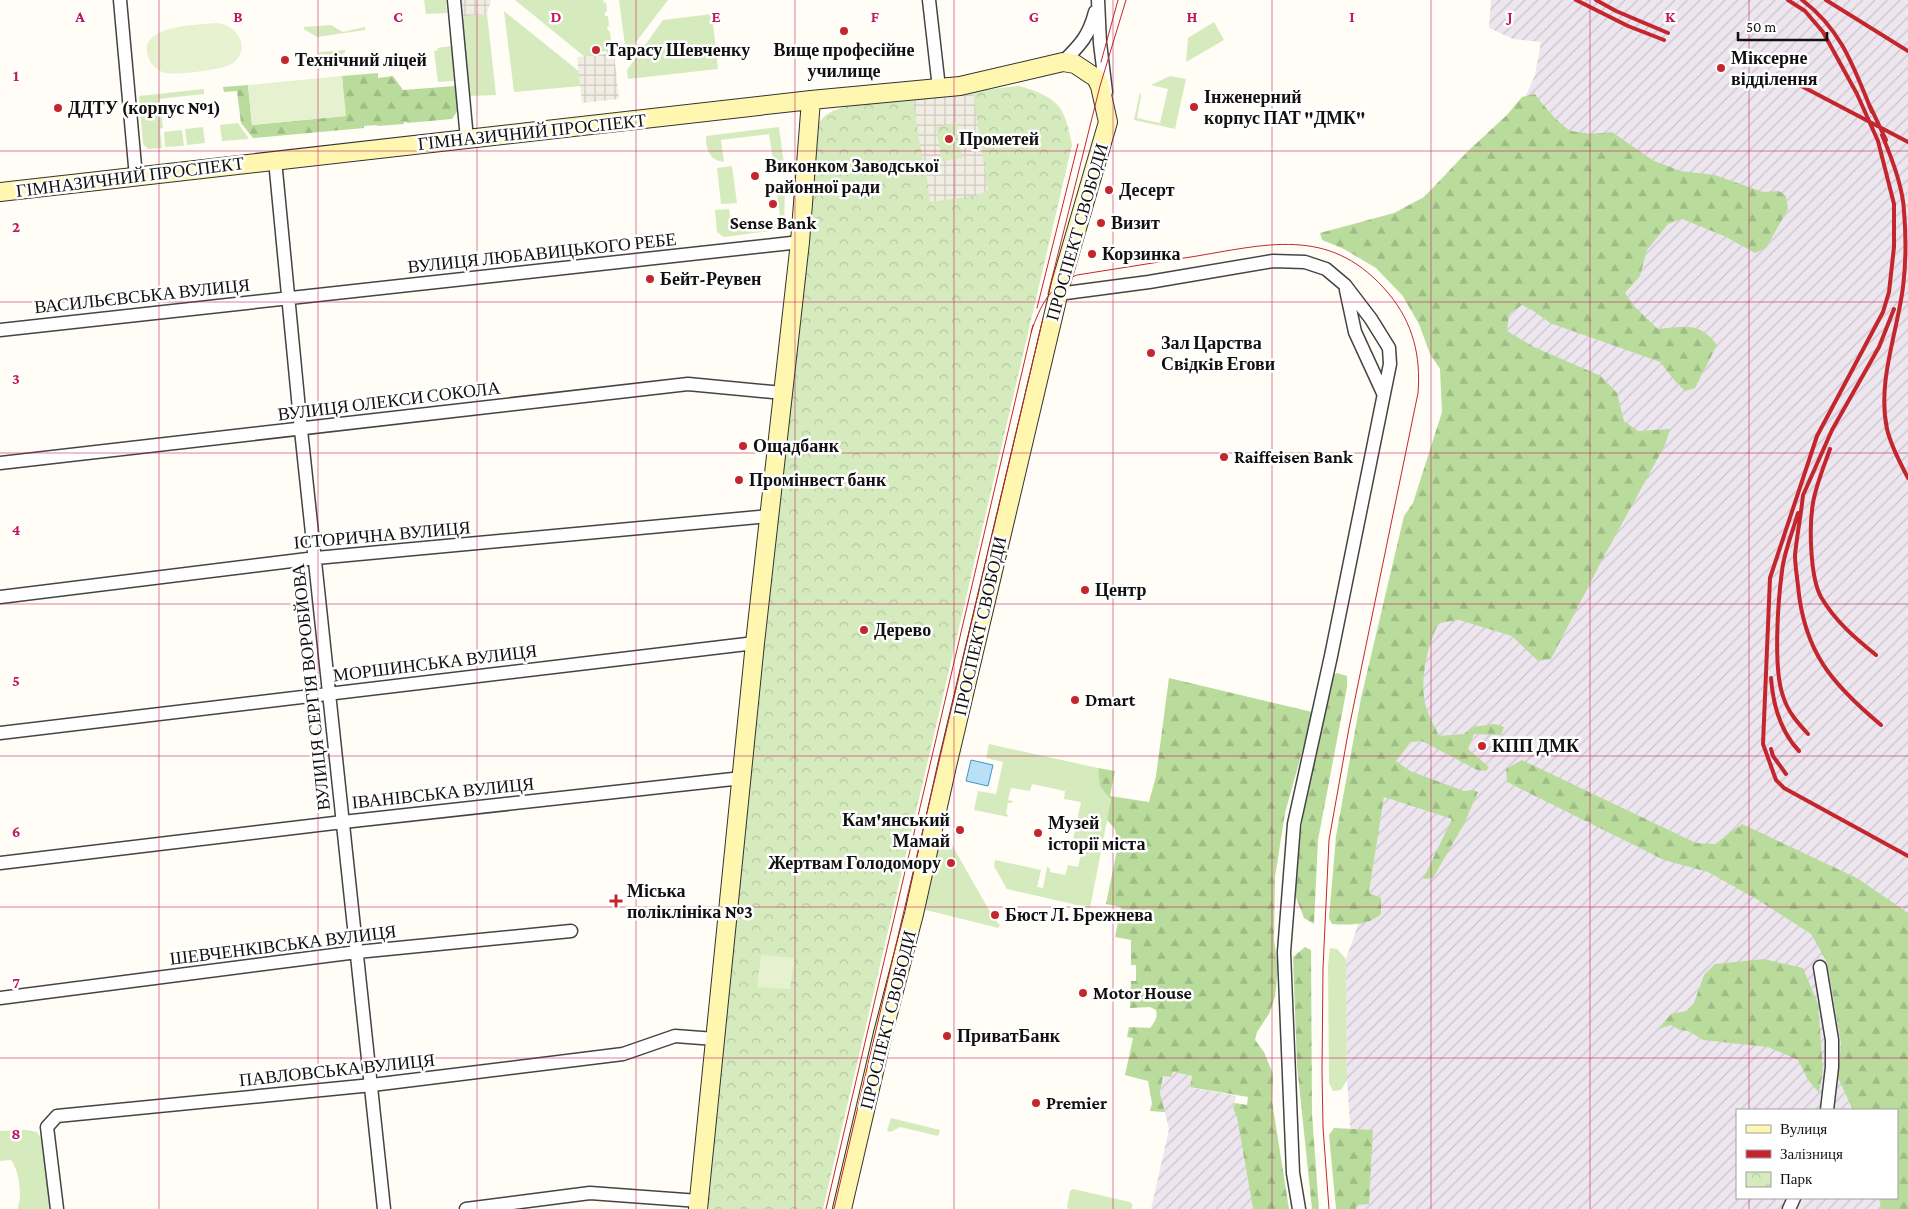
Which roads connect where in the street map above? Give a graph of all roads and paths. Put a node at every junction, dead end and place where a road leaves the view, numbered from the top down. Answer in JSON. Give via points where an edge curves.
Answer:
{"nodes":[{"id":1,"x":120,"y":0,"type":"edge"},
{"id":2,"x":454,"y":0,"type":"edge"},
{"id":3,"x":929,"y":0,"type":"edge"},
{"id":4,"x":1098,"y":1,"type":"edge"},
{"id":5,"x":1100,"y":43,"type":"junction"},
{"id":6,"x":1063,"y":62,"type":"junction"},
{"id":7,"x":939,"y":88,"type":"junction"},
{"id":8,"x":811,"y":100,"type":"junction"},
{"id":9,"x":1108,"y":122,"type":"junction"},
{"id":10,"x":467,"y":139,"type":"junction"},
{"id":11,"x":274,"y":160,"type":"junction"},
{"id":12,"x":136,"y":176,"type":"junction"},
{"id":13,"x":0,"y":192,"type":"edge"},
{"id":14,"x":800,"y":242,"type":"junction"},
{"id":15,"x":1345,"y":285,"type":"junction"},
{"id":16,"x":1058,"y":294,"type":"junction"},
{"id":17,"x":288,"y":298,"type":"junction"},
{"id":18,"x":0,"y":330,"type":"edge"},
{"id":19,"x":783,"y":393,"type":"junction"},
{"id":20,"x":1383,"y":393,"type":"junction"},
{"id":21,"x":301,"y":430,"type":"junction"},
{"id":22,"x":0,"y":463,"type":"edge"},
{"id":23,"x":769,"y":516,"type":"junction"},
{"id":24,"x":316,"y":558,"type":"junction"},
{"id":25,"x":0,"y":597,"type":"edge"},
{"id":26,"x":755,"y":643,"type":"junction"},
{"id":27,"x":330,"y":693,"type":"junction"},
{"id":28,"x":0,"y":733,"type":"edge"},
{"id":29,"x":742,"y":778,"type":"junction"},
{"id":30,"x":343,"y":822,"type":"junction"},
{"id":31,"x":0,"y":864,"type":"edge"},
{"id":32,"x":571,"y":931,"type":"dead end"},
{"id":33,"x":357,"y":952,"type":"junction"},
{"id":34,"x":1820,"y":967,"type":"dead end"},
{"id":35,"x":0,"y":998,"type":"edge"},
{"id":36,"x":715,"y":1039,"type":"junction"},
{"id":37,"x":372,"y":1086,"type":"junction"},
{"id":38,"x":1827,"y":1109,"type":"edge"},
{"id":39,"x":698,"y":1205,"type":"edge"},
{"id":40,"x":57,"y":1209,"type":"edge"},
{"id":41,"x":384,"y":1209,"type":"edge"},
{"id":42,"x":466,"y":1209,"type":"edge"},
{"id":43,"x":842,"y":1209,"type":"edge"},
{"id":44,"x":1299,"y":1209,"type":"edge"}],
"edges":[{"from":1,"to":12,"type":"street"},
{"from":2,"to":10,"type":"street"},
{"from":3,"to":7,"type":"street"},
{"from":4,"to":5,"type":"street","name":"ПРОСПЕКТ СВОБОДИ"},
{"from":4,"to":6,"type":"street","via":[[1091,28],[1082,44]]},
{"from":5,"to":6,"type":"street"},
{"from":5,"to":9,"type":"street","name":"ПРОСПЕКТ СВОБОДИ"},
{"from":6,"to":7,"type":"main road","name":"ГІМНАЗИЧНИЙ ПРОСПЕКТ"},
{"from":6,"to":9,"type":"main road","via":[[1075,64],[1096,78]]},
{"from":7,"to":8,"type":"main road","name":"ГІМНАЗИЧНИЙ ПРОСПЕКТ"},
{"from":8,"to":10,"type":"main road","name":"ГІМНАЗИЧНИЙ ПРОСПЕКТ"},
{"from":8,"to":14,"type":"main road"},
{"from":9,"to":16,"type":"main road","name":"ПРОСПЕКТ СВОБОДИ"},
{"from":10,"to":11,"type":"main road","name":"ГІМНАЗИЧНИЙ ПРОСПЕКТ"},
{"from":11,"to":12,"type":"main road","name":"ГІМНАЗИЧНИЙ ПРОСПЕКТ"},
{"from":11,"to":17,"type":"street","name":"ВУЛИЦЯ СЕРГІЯ ВОРОБЙОВА"},
{"from":12,"to":13,"type":"main road","name":"ГІМНАЗИЧНИЙ ПРОСПЕКТ"},
{"from":14,"to":17,"type":"street","name":"ВУЛИЦЯ ЛЮБАВИЦЬКОГО РЕБЕ"},
{"from":14,"to":19,"type":"main road"},
{"from":15,"to":16,"type":"street","via":[[1326,269],[1305,262],[1273,261]]},
{"from":15,"to":20,"type":"street","via":[[1356,332]]},
{"from":15,"to":20,"type":"street","via":[[1372,319],[1389,348],[1390,364]]},
{"from":16,"to":43,"type":"main road","name":"ПРОСПЕКТ СВОБОДИ"},
{"from":17,"to":18,"type":"street","name":"ВАСИЛЬЄВСЬКА ВУЛИЦЯ"},
{"from":17,"to":21,"type":"street","name":"ВУЛИЦЯ СЕРГІЯ ВОРОБЙОВА"},
{"from":19,"to":21,"type":"street","name":"ВУЛИЦЯ ОЛЕКСИ СОКОЛА","via":[[688,384]]},
{"from":19,"to":23,"type":"main road"},
{"from":20,"to":44,"type":"street","via":[[1332,656],[1294,824],[1284,952],[1294,1173]]},
{"from":21,"to":22,"type":"street","name":"ВУЛИЦЯ ОЛЕКСИ СОКОЛА"},
{"from":21,"to":24,"type":"street","name":"ВУЛИЦЯ СЕРГІЯ ВОРОБЙОВА"},
{"from":23,"to":24,"type":"street","name":"ІСТОРИЧНА ВУЛИЦЯ"},
{"from":23,"to":26,"type":"main road"},
{"from":24,"to":25,"type":"street","name":"ІСТОРИЧНА ВУЛИЦЯ"},
{"from":24,"to":27,"type":"street","name":"ВУЛИЦЯ СЕРГІЯ ВОРОБЙОВА"},
{"from":26,"to":27,"type":"street","name":"МОРШИНСЬКА ВУЛИЦЯ"},
{"from":26,"to":29,"type":"main road"},
{"from":27,"to":28,"type":"street","name":"МОРШИНСЬКА ВУЛИЦЯ"},
{"from":27,"to":30,"type":"street","name":"ВУЛИЦЯ СЕРГІЯ ВОРОБЙОВА"},
{"from":29,"to":30,"type":"street","name":"ІВАНІВСЬКА ВУЛИЦЯ"},
{"from":29,"to":36,"type":"main road"},
{"from":30,"to":31,"type":"street","name":"ІВАНІВСЬКА ВУЛИЦЯ"},
{"from":30,"to":33,"type":"street","name":"ВУЛИЦЯ СЕРГІЯ ВОРОБЙОВА"},
{"from":32,"to":33,"type":"street","name":"ШЕВЧЕНКІВСЬКА ВУЛИЦЯ"},
{"from":33,"to":35,"type":"street","name":"ШЕВЧЕНКІВСЬКА ВУЛИЦЯ"},
{"from":33,"to":37,"type":"street","name":"ВУЛИЦЯ СЕРГІЯ ВОРОБЙОВА"},
{"from":34,"to":38,"type":"street","via":[[1832,1040]]},
{"from":36,"to":37,"type":"street","name":"ПАВЛОВСЬКА ВУЛИЦЯ","via":[[676,1036],[623,1054]]},
{"from":36,"to":39,"type":"main road"},
{"from":37,"to":40,"type":"street","name":"ПАВЛОВСЬКА ВУЛИЦЯ","via":[[57,1116],[47,1127]]},
{"from":37,"to":41,"type":"street","name":"ВУЛИЦЯ СЕРГІЯ ВОРОБЙОВА"},
{"from":39,"to":42,"type":"street","via":[[590,1194]]}]}
